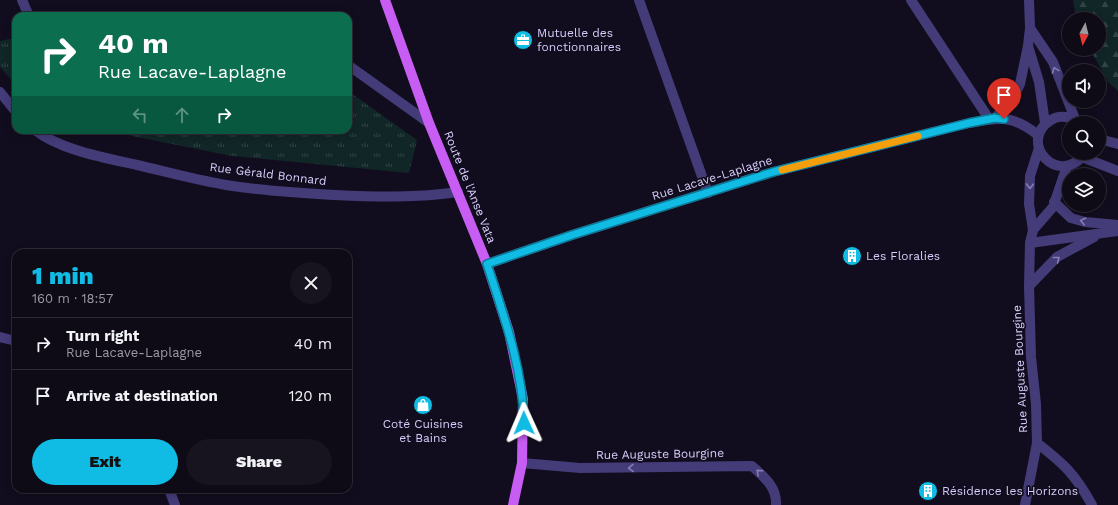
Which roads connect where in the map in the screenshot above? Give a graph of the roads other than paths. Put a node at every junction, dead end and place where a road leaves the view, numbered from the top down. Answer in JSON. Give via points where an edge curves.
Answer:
{"nodes":[{"id":1,"x":22,"y":0,"type":"edge"},
{"id":2,"x":385,"y":0,"type":"edge"},
{"id":3,"x":639,"y":0,"type":"edge"},
{"id":4,"x":911,"y":0,"type":"edge"},
{"id":5,"x":1029,"y":0,"type":"edge"},
{"id":6,"x":27,"y":12,"type":"edge"},
{"id":7,"x":1030,"y":28,"type":"junction"},
{"id":8,"x":1028,"y":46,"type":"junction"},
{"id":9,"x":352,"y":68,"type":"edge"},
{"id":10,"x":0,"y":92,"type":"edge"},
{"id":11,"x":12,"y":107,"type":"edge"},
{"id":12,"x":1075,"y":116,"type":"edge"},
{"id":13,"x":1062,"y":117,"type":"edge"},
{"id":14,"x":992,"y":119,"type":"junction"},
{"id":15,"x":429,"y":123,"type":"junction"},
{"id":16,"x":1046,"y":123,"type":"junction"},
{"id":17,"x":40,"y":134,"type":"edge"},
{"id":18,"x":1038,"y":135,"type":"junction"},
{"id":19,"x":1106,"y":141,"type":"edge"},
{"id":20,"x":1118,"y":144,"type":"edge"},
{"id":21,"x":1039,"y":148,"type":"junction"},
{"id":22,"x":1079,"y":160,"type":"edge"},
{"id":23,"x":1094,"y":160,"type":"edge"},
{"id":24,"x":1067,"y":166,"type":"junction"},
{"id":25,"x":1118,"y":171,"type":"edge"},
{"id":26,"x":458,"y":192,"type":"junction"},
{"id":27,"x":708,"y":193,"type":"junction"},
{"id":28,"x":1054,"y":202,"type":"junction"},
{"id":29,"x":1118,"y":225,"type":"edge"},
{"id":30,"x":1033,"y":230,"type":"junction"},
{"id":31,"x":1118,"y":231,"type":"edge"},
{"id":32,"x":1096,"y":236,"type":"junction"},
{"id":33,"x":1030,"y":244,"type":"junction"},
{"id":34,"x":487,"y":264,"type":"junction"},
{"id":35,"x":1029,"y":286,"type":"junction"},
{"id":36,"x":0,"y":337,"type":"edge"},
{"id":37,"x":12,"y":340,"type":"edge"},
{"id":38,"x":1037,"y":443,"type":"junction"},
{"id":39,"x":522,"y":463,"type":"junction"},
{"id":40,"x":170,"y":493,"type":"edge"},
{"id":41,"x":174,"y":505,"type":"edge"},
{"id":42,"x":513,"y":505,"type":"edge"},
{"id":43,"x":776,"y":505,"type":"edge"},
{"id":44,"x":1025,"y":505,"type":"edge"},
{"id":45,"x":1092,"y":505,"type":"edge"}],
"edges":[{"from":1,"to":6,"type":"street"},
{"from":2,"to":15,"type":"main road","name":"Route de l'Anse Vata"},
{"from":3,"to":27,"type":"street"},
{"from":4,"to":14,"type":"street"},
{"from":5,"to":7,"type":"street"},
{"from":7,"to":8,"type":"street"},
{"from":12,"to":7,"type":"street","one_way":true,"via":[[1052,62]]},
{"from":8,"to":14,"type":"street","via":[[1020,84],[1013,99]]},
{"from":8,"to":16,"type":"street","via":[[1039,82]]},
{"from":9,"to":15,"type":"street"},
{"from":10,"to":11,"type":"street"},
{"from":13,"to":16,"type":"street","via":[[1054,118]]},
{"from":14,"to":18,"type":"street","name":"Rue Lacave-Laplagne","via":[[1024,124]]},
{"from":14,"to":27,"type":"street","name":"Rue Lacave-Laplagne","via":[[773,172]]},
{"from":15,"to":26,"type":"main road","name":"Route de l'Anse Vata"},
{"from":16,"to":18,"type":"street"},
{"from":17,"to":26,"type":"street","name":"Rue Gérald Bonnard","via":[[69,147],[116,160],[226,185],[300,194],[386,198]]},
{"from":18,"to":21,"type":"street"},
{"from":19,"to":20,"type":"street"},
{"from":21,"to":24,"type":"street","via":[[1046,161]]},
{"from":21,"to":30,"type":"street","name":"Rue Auguste Bourgine","one_way":true,"via":[[1030,176],[1029,204]]},
{"from":22,"to":24,"type":"street"},
{"from":23,"to":25,"type":"street"},
{"from":24,"to":28,"type":"street","name":"Rue Auguste Bourgine"},
{"from":26,"to":34,"type":"main road","name":"Route de l'Anse Vata"},
{"from":27,"to":34,"type":"street","name":"Rue Lacave-Laplagne"},
{"from":29,"to":28,"type":"street","one_way":true,"via":[[1071,218]]},
{"from":28,"to":30,"type":"street","name":"Rue Auguste Bourgine","via":[[1053,207]]},
{"from":30,"to":33,"type":"street","name":"Rue Auguste Bourgine"},
{"from":31,"to":32,"type":"street"},
{"from":32,"to":33,"type":"street"},
{"from":35,"to":32,"type":"street","one_way":true,"via":[[1057,257]]},
{"from":33,"to":35,"type":"street","name":"Rue Auguste Bourgine"},
{"from":34,"to":39,"type":"main road","name":"Route de l'Anse Vata","via":[[509,332],[524,399]]},
{"from":35,"to":38,"type":"street","name":"Rue Auguste Bourgine"},
{"from":36,"to":37,"type":"street"},
{"from":38,"to":44,"type":"street","name":"Rue Auguste Bourgine"},
{"from":38,"to":45,"type":"street","via":[[1065,465],[1081,485]]},
{"from":39,"to":42,"type":"main road","name":"Route de l'Anse Vata"},
{"from":43,"to":39,"type":"street","name":"Rue Auguste Bourgine","one_way":true,"via":[[776,498],[769,482],[752,466],[580,468]]},
{"from":40,"to":41,"type":"street"}]}
